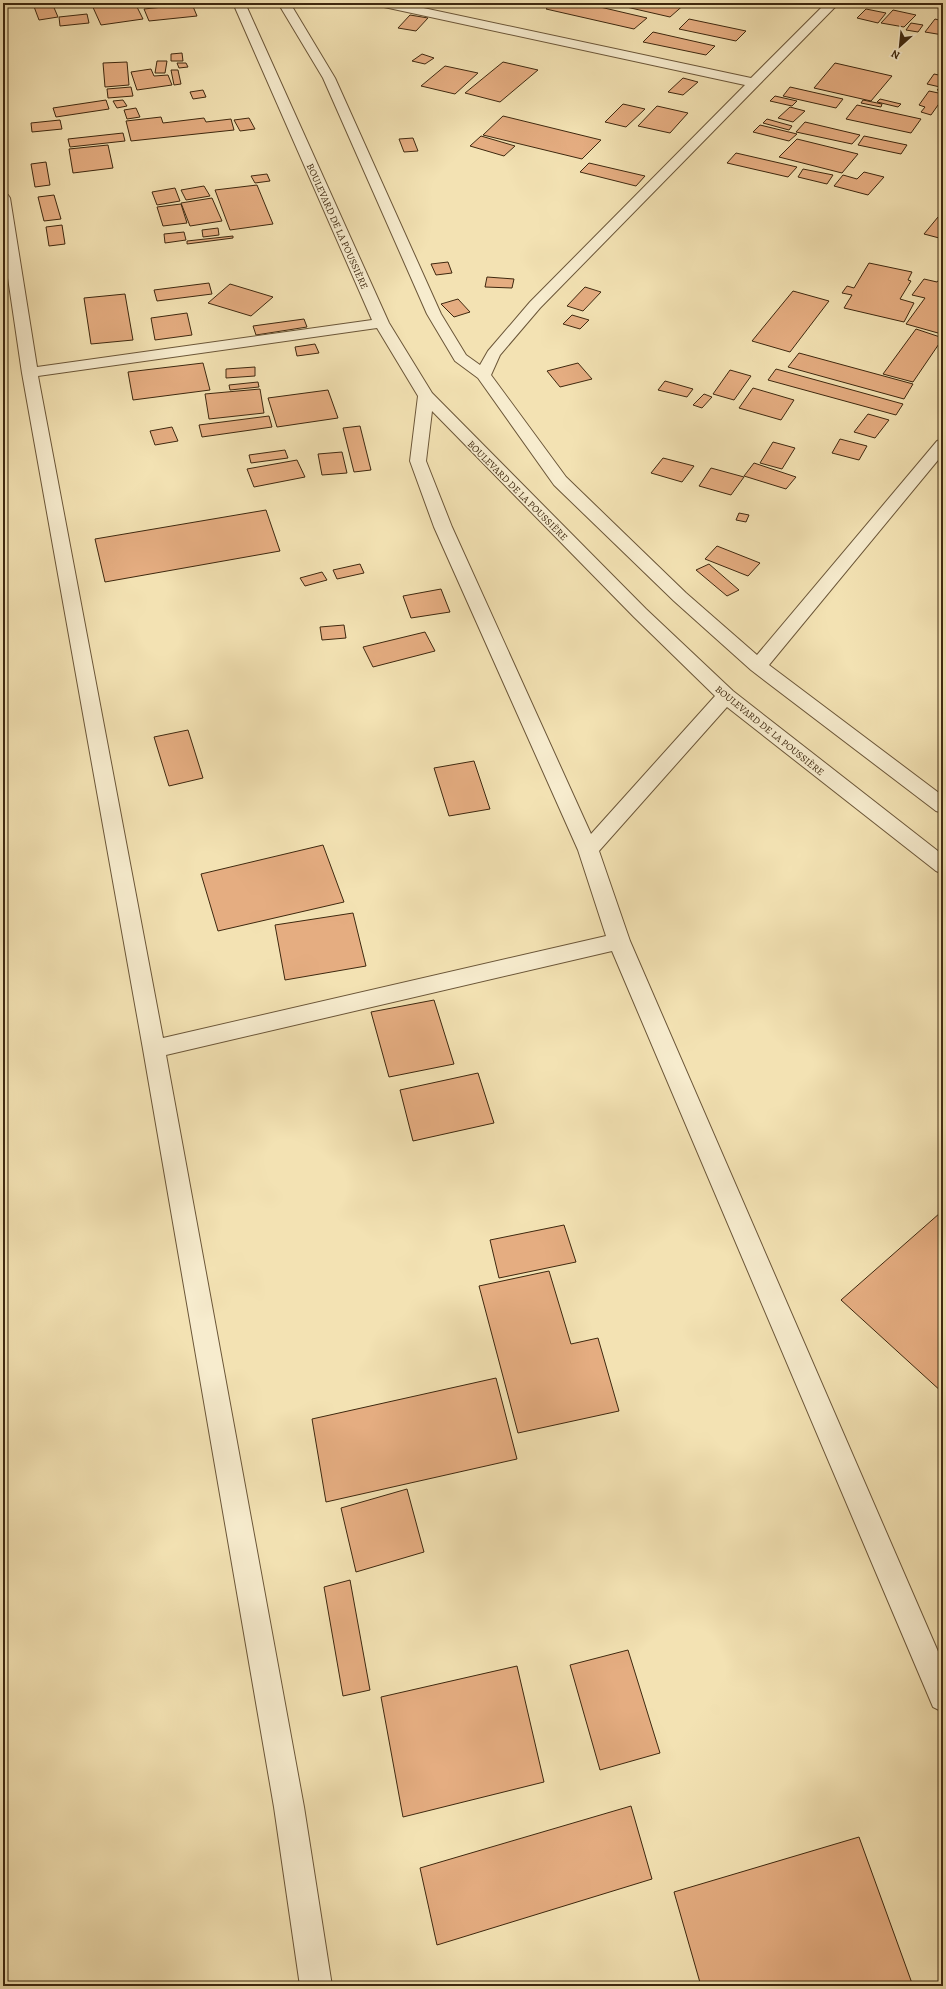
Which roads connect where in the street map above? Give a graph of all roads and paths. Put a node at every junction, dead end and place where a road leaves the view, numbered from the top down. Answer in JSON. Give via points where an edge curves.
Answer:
{"nodes":[{"id":1,"x":239,"y":3,"type":"edge"},
{"id":2,"x":284,"y":3,"type":"edge"},
{"id":3,"x":384,"y":3,"type":"edge"},
{"id":4,"x":833,"y":3,"type":"edge"},
{"id":5,"x":755,"y":83,"type":"junction"},
{"id":6,"x":3,"y":198,"type":"edge"},
{"id":7,"x":381,"y":323,"type":"junction"},
{"id":8,"x":30,"y":373,"type":"junction"},
{"id":9,"x":482,"y":375,"type":"junction"},
{"id":10,"x":426,"y":396,"type":"junction"},
{"id":11,"x":943,"y":444,"type":"edge"},
{"id":12,"x":758,"y":666,"type":"junction"},
{"id":13,"x":726,"y":696,"type":"junction"},
{"id":14,"x":943,"y":806,"type":"edge"},
{"id":15,"x":588,"y":850,"type":"junction"},
{"id":16,"x":943,"y":866,"type":"edge"},
{"id":17,"x":619,"y":941,"type":"junction"},
{"id":18,"x":154,"y":1049,"type":"junction"},
{"id":19,"x":943,"y":1697,"type":"edge"},
{"id":20,"x":316,"y":1986,"type":"edge"}],
"edges":[{"from":1,"to":7,"type":"street","name":"BOULEVARD DE LA POUSSIÈRE"},
{"from":2,"to":9,"type":"street","via":[[329,78],[434,314],[460,358]]},
{"from":3,"to":5,"type":"street"},
{"from":4,"to":5,"type":"street"},
{"from":5,"to":9,"type":"street","via":[[535,305],[493,354]]},
{"from":6,"to":8,"type":"street"},
{"from":7,"to":8,"type":"street"},
{"from":7,"to":10,"type":"street","name":"BOULEVARD DE LA POUSSIÈRE"},
{"from":8,"to":18,"type":"street"},
{"from":9,"to":12,"type":"street","via":[[560,481],[680,597]]},
{"from":10,"to":13,"type":"street","name":"BOULEVARD DE LA POUSSIÈRE","via":[[640,613]]},
{"from":10,"to":15,"type":"street","via":[[418,461],[443,527]]},
{"from":11,"to":12,"type":"street"},
{"from":12,"to":14,"type":"street"},
{"from":13,"to":15,"type":"street"},
{"from":13,"to":16,"type":"street","name":"BOULEVARD DE LA POUSSIÈRE"},
{"from":15,"to":17,"type":"street"},
{"from":17,"to":18,"type":"street"},
{"from":17,"to":19,"type":"street"},
{"from":18,"to":20,"type":"street","via":[[289,1808]]}]}
